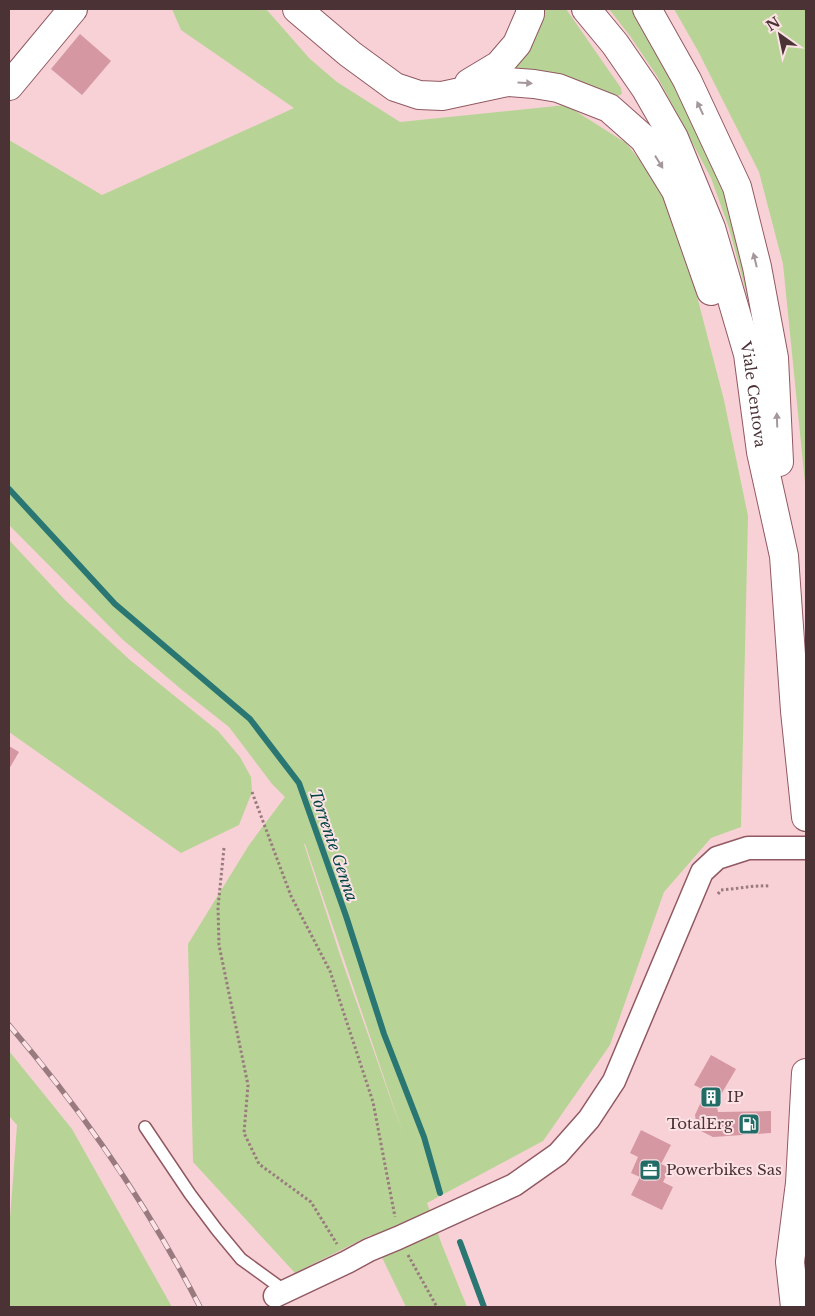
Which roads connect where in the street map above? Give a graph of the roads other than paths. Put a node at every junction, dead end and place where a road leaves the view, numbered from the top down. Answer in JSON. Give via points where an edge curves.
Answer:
{"nodes":[{"id":1,"x":73,"y":9,"type":"edge"},
{"id":2,"x":298,"y":9,"type":"edge"},
{"id":3,"x":530,"y":9,"type":"edge"},
{"id":4,"x":586,"y":9,"type":"edge"},
{"id":5,"x":647,"y":9,"type":"edge"},
{"id":6,"x":9,"y":86,"type":"edge"},
{"id":7,"x":442,"y":96,"type":"junction"},
{"id":8,"x":784,"y":556,"type":"junction"},
{"id":9,"x":806,"y":817,"type":"edge"},
{"id":10,"x":806,"y":848,"type":"edge"},
{"id":11,"x":806,"y":1073,"type":"edge"},
{"id":12,"x":145,"y":1127,"type":"dead end"},
{"id":13,"x":280,"y":1293,"type":"joint"},
{"id":14,"x":795,"y":1307,"type":"edge"}],
"edges":[{"from":1,"to":6,"type":"main road"},
{"from":2,"to":7,"type":"main road","via":[[395,87],[419,95]]},
{"from":3,"to":7,"type":"main road","via":[[517,44],[499,65]]},
{"from":4,"to":8,"type":"main road","name":"Viale Centova","via":[[646,89],[674,138],[712,228],[748,354],[761,452]]},
{"from":8,"to":5,"type":"main road","one_way":true,"via":[[774,358],[757,267],[737,187],[687,80]]},
{"from":7,"to":8,"type":"main road","one_way":true,"via":[[507,82],[558,88],[609,108],[644,139],[676,190],[700,258],[731,352],[757,495]]},
{"from":8,"to":9,"type":"main road","name":"Viale Centova"},
{"from":10,"to":13,"type":"street","via":[[748,848],[717,858],[702,872],[614,1082],[589,1119],[558,1154],[514,1185]]},
{"from":11,"to":14,"type":"main road","via":[[800,1183],[790,1262]]},
{"from":12,"to":13,"type":"lane","via":[[223,1238],[241,1259]]}]}
